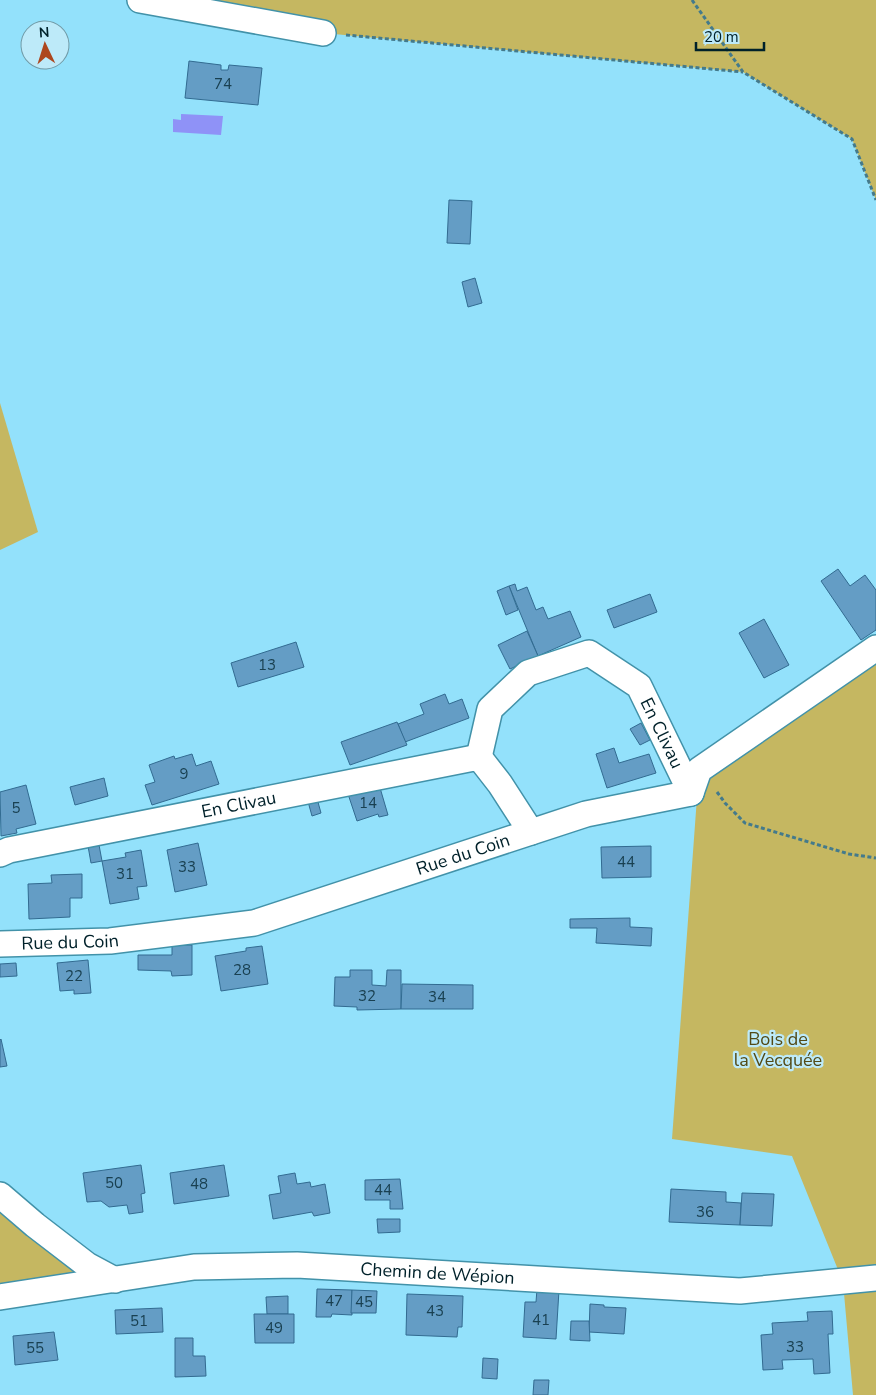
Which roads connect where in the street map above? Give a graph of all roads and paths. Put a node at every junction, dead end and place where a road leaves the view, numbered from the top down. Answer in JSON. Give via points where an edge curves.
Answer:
{"nodes":[{"id":1,"x":140,"y":0,"type":"edge"},
{"id":2,"x":692,"y":0,"type":"edge"},
{"id":3,"x":324,"y":33,"type":"joint"},
{"id":4,"x":743,"y":72,"type":"junction"},
{"id":5,"x":876,"y":200,"type":"edge"},
{"id":6,"x":876,"y":648,"type":"edge"},
{"id":7,"x":478,"y":757,"type":"junction"},
{"id":8,"x":700,"y":770,"type":"junction"},
{"id":9,"x":691,"y":793,"type":"junction"},
{"id":10,"x":531,"y":832,"type":"junction"},
{"id":11,"x":0,"y":854,"type":"edge"},
{"id":12,"x":876,"y":858,"type":"edge"},
{"id":13,"x":0,"y":944,"type":"edge"},
{"id":14,"x":0,"y":1195,"type":"edge"},
{"id":15,"x":876,"y":1278,"type":"edge"},
{"id":16,"x":115,"y":1280,"type":"junction"},
{"id":17,"x":0,"y":1298,"type":"edge"}],
"edges":[{"from":1,"to":3,"type":"street"},
{"from":2,"to":4,"type":"path"},
{"from":3,"to":4,"type":"path"},
{"from":4,"to":5,"type":"path","via":[[852,140]]},
{"from":6,"to":8,"type":"street"},
{"from":7,"to":9,"type":"street","name":"En Clivau","via":[[490,709],[528,673],[589,653],[638,686]]},
{"from":7,"to":10,"type":"street"},
{"from":7,"to":11,"type":"street","name":"En Clivau"},
{"from":8,"to":9,"type":"street"},
{"from":8,"to":12,"type":"path","via":[[745,823],[849,854]]},
{"from":9,"to":10,"type":"street","name":"Rue du Coin","via":[[586,814]]},
{"from":10,"to":13,"type":"street","name":"Rue du Coin","via":[[254,923],[110,941]]},
{"from":14,"to":16,"type":"street","via":[[87,1265]]},
{"from":15,"to":16,"type":"street","name":"Chemin de Wépion","via":[[740,1291],[297,1265],[194,1267]]},
{"from":16,"to":17,"type":"street","name":"Chemin de Wépion"}]}
